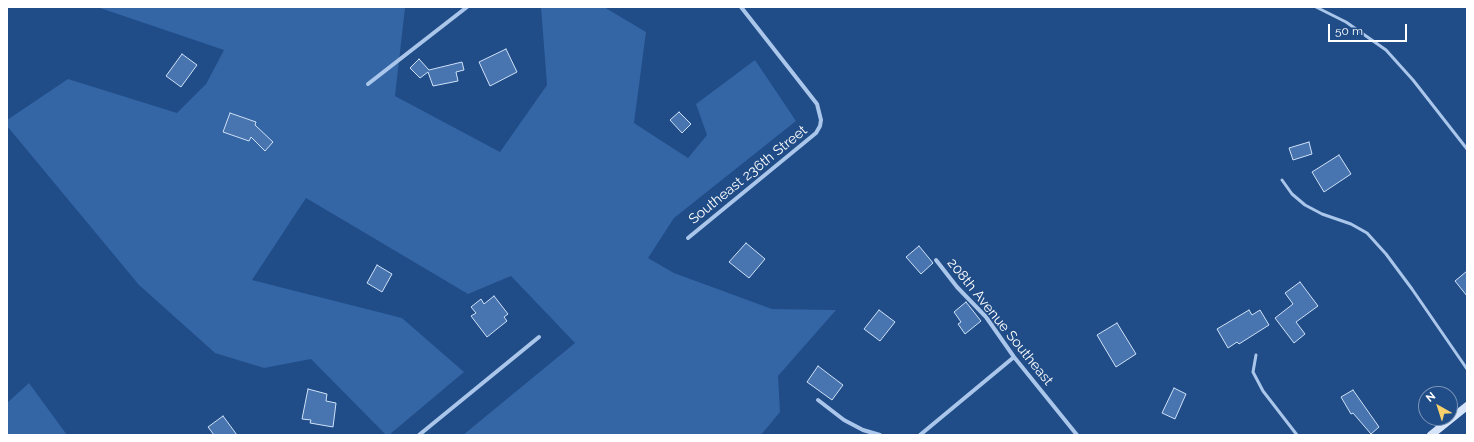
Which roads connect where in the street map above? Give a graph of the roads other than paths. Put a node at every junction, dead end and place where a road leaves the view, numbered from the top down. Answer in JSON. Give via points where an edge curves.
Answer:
{"nodes":[{"id":1,"x":467,"y":7,"type":"edge"},
{"id":2,"x":741,"y":7,"type":"edge"},
{"id":3,"x":1316,"y":7,"type":"edge"},
{"id":4,"x":368,"y":84,"type":"dead end"},
{"id":5,"x":1467,"y":149,"type":"edge"},
{"id":6,"x":1282,"y":180,"type":"dead end"},
{"id":7,"x":688,"y":238,"type":"dead end"},
{"id":8,"x":936,"y":260,"type":"dead end"},
{"id":9,"x":539,"y":337,"type":"dead end"},
{"id":10,"x":1256,"y":355,"type":"dead end"},
{"id":11,"x":1014,"y":357,"type":"junction"},
{"id":12,"x":1467,"y":369,"type":"edge"},
{"id":13,"x":818,"y":400,"type":"dead end"},
{"id":14,"x":1467,"y":406,"type":"edge"},
{"id":15,"x":419,"y":435,"type":"edge"},
{"id":16,"x":880,"y":435,"type":"edge"},
{"id":17,"x":920,"y":435,"type":"edge"},
{"id":18,"x":1077,"y":435,"type":"edge"},
{"id":19,"x":1298,"y":435,"type":"edge"},
{"id":20,"x":1431,"y":435,"type":"edge"}],
"edges":[{"from":1,"to":4,"type":"street"},
{"from":2,"to":7,"type":"street","name":"Southeast 236th Street","via":[[817,104],[821,120],[816,133]]},
{"from":3,"to":5,"type":"lane","via":[[1346,22],[1386,50]]},
{"from":6,"to":12,"type":"lane","via":[[1292,194],[1305,205],[1367,233],[1412,289]]},
{"from":8,"to":11,"type":"street","name":"208th Avenue Southeast","via":[[956,287],[986,317]]},
{"from":9,"to":15,"type":"street"},
{"from":10,"to":19,"type":"lane","via":[[1253,372],[1263,391]]},
{"from":11,"to":17,"type":"street"},
{"from":11,"to":18,"type":"street","name":"208th Avenue Southeast"},
{"from":13,"to":16,"type":"street","via":[[844,420]]},
{"from":14,"to":20,"type":"main road"}]}
